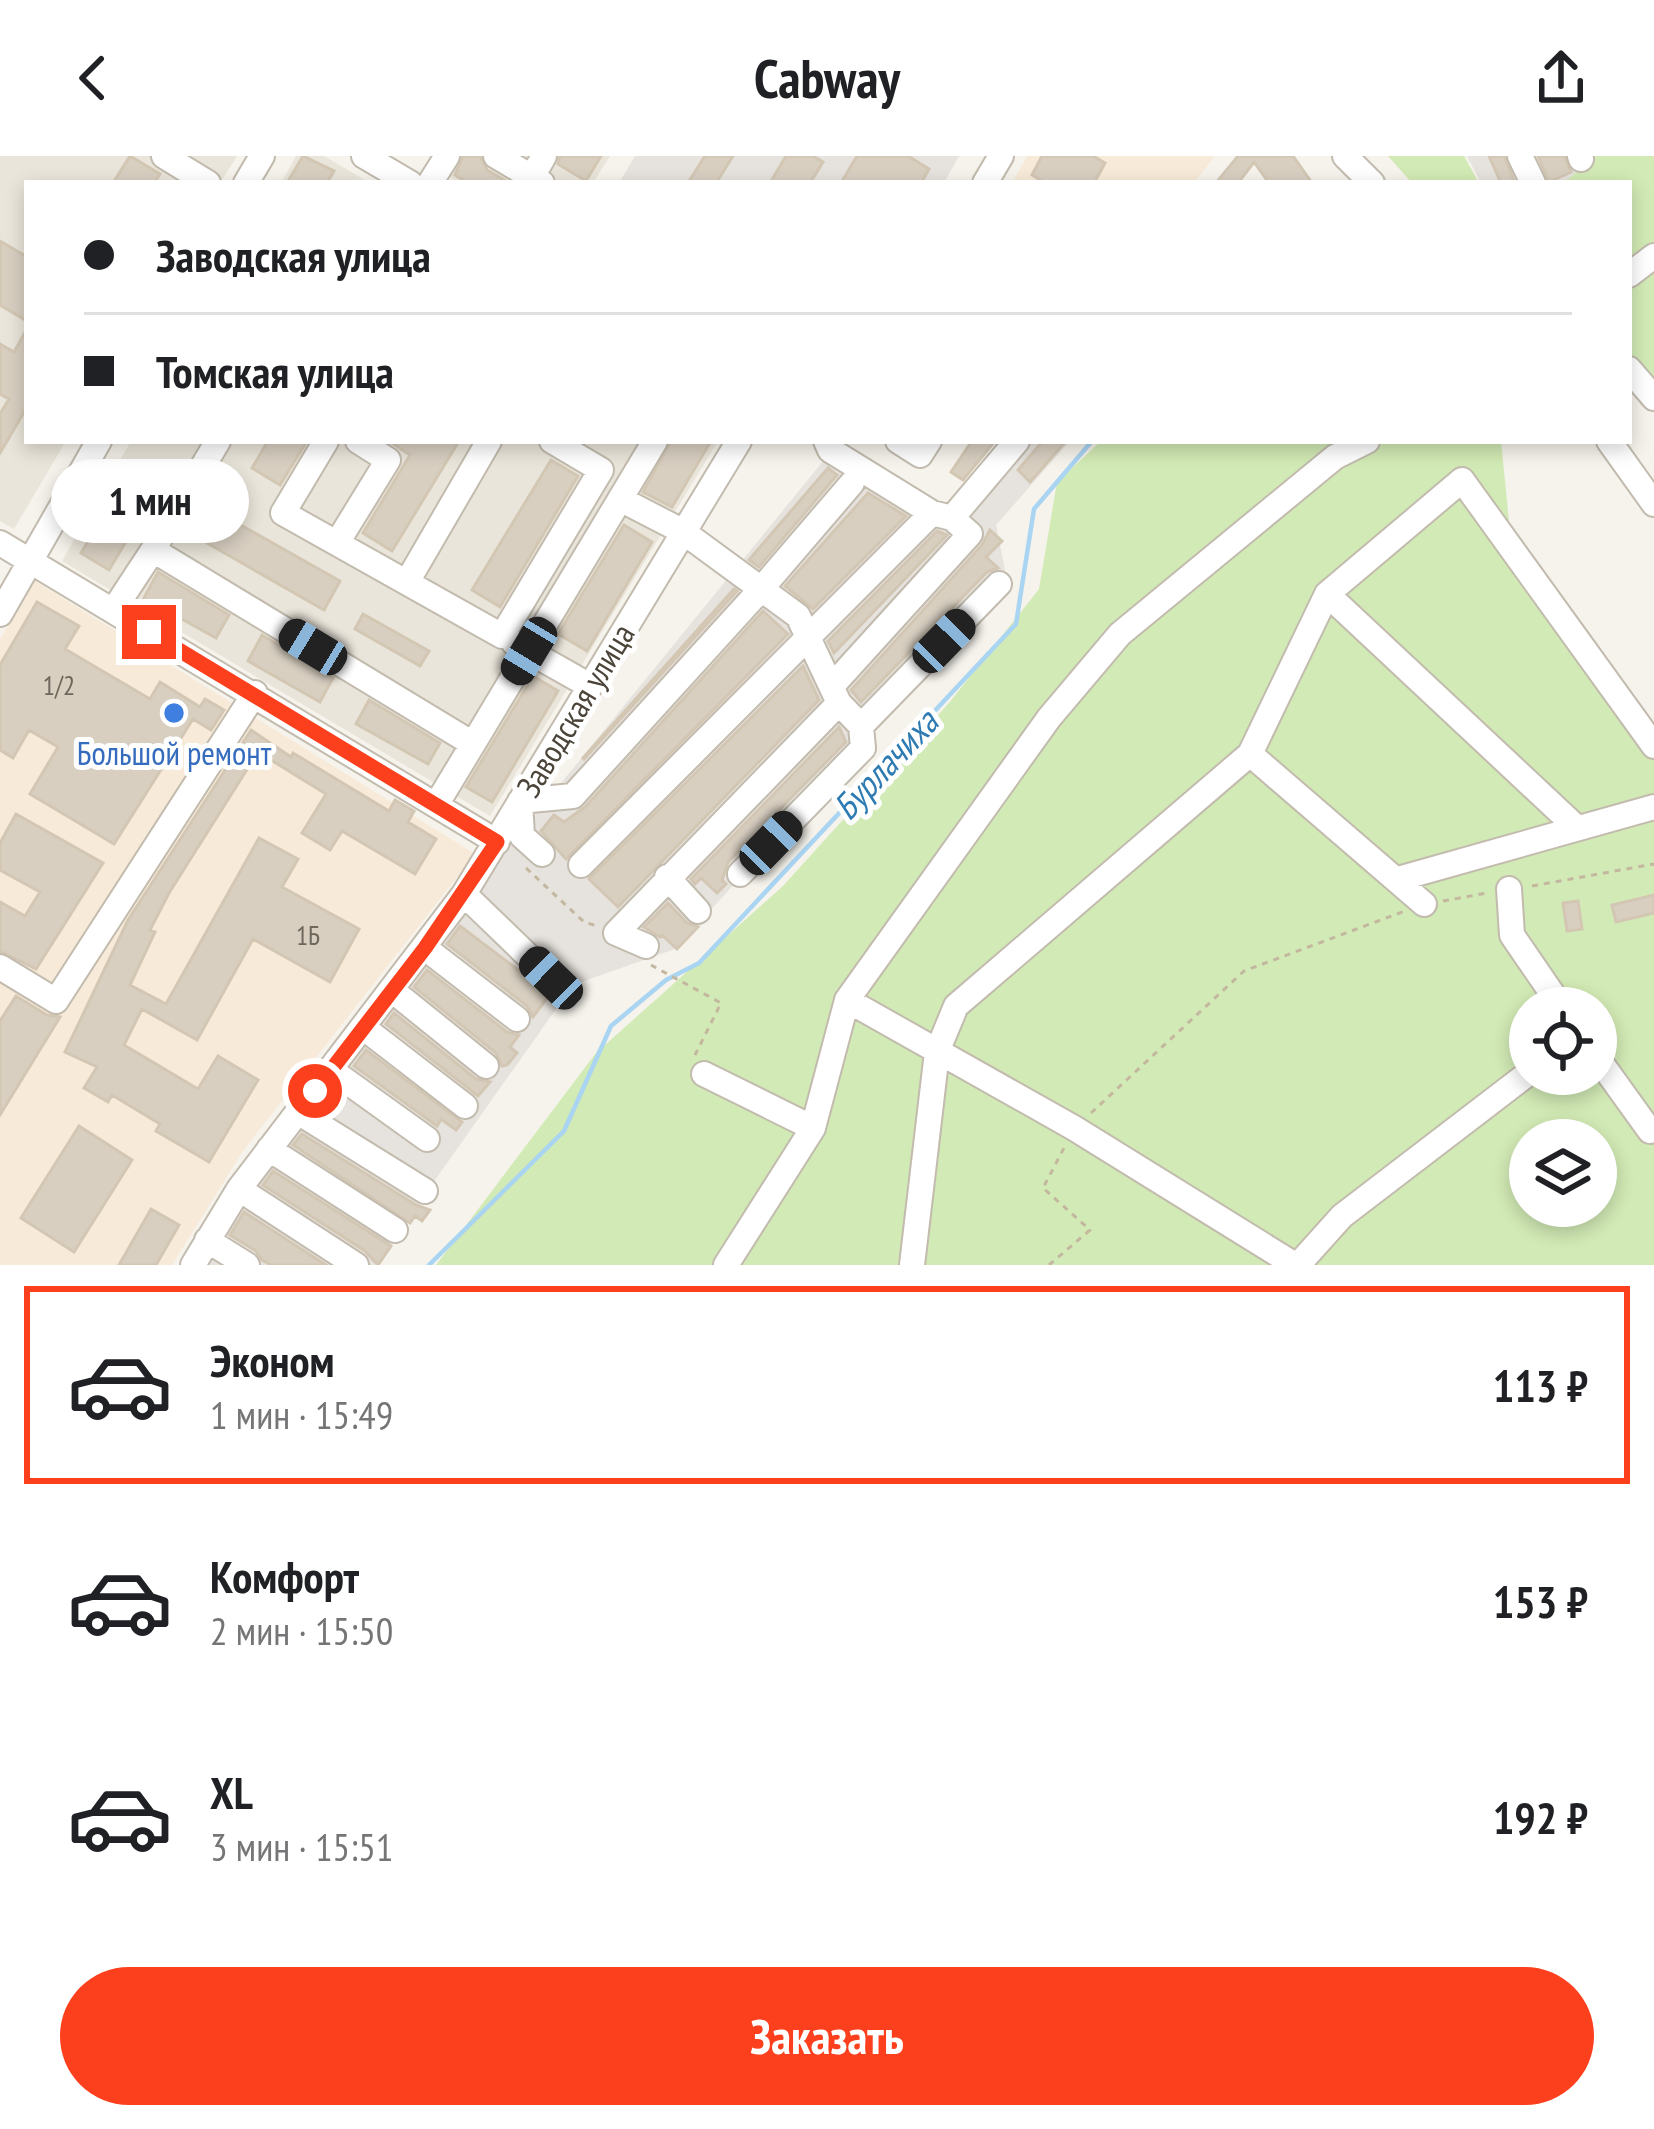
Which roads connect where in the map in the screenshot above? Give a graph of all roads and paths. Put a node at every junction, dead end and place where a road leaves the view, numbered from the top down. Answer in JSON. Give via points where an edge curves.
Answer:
{"nodes":[{"id":1,"x":164,"y":156,"type":"edge"},
{"id":2,"x":496,"y":156,"type":"edge"},
{"id":3,"x":1345,"y":156,"type":"edge"},
{"id":4,"x":372,"y":168,"type":"edge"},
{"id":5,"x":539,"y":172,"type":"edge"},
{"id":6,"x":203,"y":180,"type":"edge"},
{"id":7,"x":402,"y":180,"type":"edge"},
{"id":8,"x":1369,"y":180,"type":"edge"},
{"id":9,"x":1632,"y":372,"type":"edge"},
{"id":10,"x":1654,"y":398,"type":"edge"},
{"id":11,"x":97,"y":444,"type":"edge"},
{"id":12,"x":216,"y":444,"type":"edge"},
{"id":13,"x":324,"y":444,"type":"edge"},
{"id":14,"x":363,"y":444,"type":"edge"},
{"id":15,"x":487,"y":444,"type":"edge"},
{"id":16,"x":557,"y":444,"type":"edge"},
{"id":17,"x":653,"y":444,"type":"edge"},
{"id":18,"x":737,"y":444,"type":"edge"},
{"id":19,"x":827,"y":444,"type":"edge"},
{"id":20,"x":903,"y":444,"type":"edge"},
{"id":21,"x":927,"y":444,"type":"edge"},
{"id":22,"x":1014,"y":444,"type":"edge"},
{"id":23,"x":1361,"y":444,"type":"edge"},
{"id":24,"x":1611,"y":444,"type":"edge"},
{"id":25,"x":601,"y":470,"type":"junction"},
{"id":26,"x":852,"y":483,"type":"dead end"},
{"id":27,"x":624,"y":492,"type":"junction"},
{"id":28,"x":1654,"y":504,"type":"edge"},
{"id":29,"x":942,"y":516,"type":"junction"},
{"id":30,"x":682,"y":531,"type":"junction"},
{"id":31,"x":0,"y":543,"type":"edge"},
{"id":32,"x":338,"y":544,"type":"junction"},
{"id":33,"x":153,"y":550,"type":"junction"},
{"id":34,"x":31,"y":561,"type":"junction"},
{"id":35,"x":406,"y":582,"type":"junction"},
{"id":36,"x":999,"y":584,"type":"dead end"},
{"id":37,"x":762,"y":588,"type":"junction"},
{"id":38,"x":1327,"y":594,"type":"junction"},
{"id":39,"x":113,"y":611,"type":"junction"},
{"id":40,"x":0,"y":614,"type":"edge"},
{"id":41,"x":502,"y":636,"type":"junction"},
{"id":42,"x":806,"y":637,"type":"junction"},
{"id":43,"x":529,"y":651,"type":"junction"},
{"id":44,"x":590,"y":686,"type":"junction"},
{"id":45,"x":255,"y":693,"type":"junction"},
{"id":46,"x":836,"y":694,"type":"junction"},
{"id":47,"x":861,"y":726,"type":"junction"},
{"id":48,"x":473,"y":744,"type":"junction"},
{"id":49,"x":1654,"y":746,"type":"edge"},
{"id":50,"x":1250,"y":754,"type":"junction"},
{"id":51,"x":520,"y":801,"type":"junction"},
{"id":52,"x":436,"y":806,"type":"junction"},
{"id":53,"x":1654,"y":807,"type":"edge"},
{"id":54,"x":1576,"y":827,"type":"junction"},
{"id":55,"x":497,"y":842,"type":"junction"},
{"id":56,"x":542,"y":854,"type":"dead end"},
{"id":57,"x":1654,"y":864,"type":"edge"},
{"id":58,"x":581,"y":865,"type":"dead end"},
{"id":59,"x":740,"y":874,"type":"dead end"},
{"id":60,"x":667,"y":877,"type":"junction"},
{"id":61,"x":1398,"y":879,"type":"junction"},
{"id":62,"x":1509,"y":890,"type":"junction"},
{"id":63,"x":464,"y":894,"type":"junction"},
{"id":64,"x":1424,"y":904,"type":"junction"},
{"id":65,"x":698,"y":911,"type":"dead end"},
{"id":66,"x":616,"y":933,"type":"junction"},
{"id":67,"x":425,"y":948,"type":"junction"},
{"id":68,"x":643,"y":952,"type":"joint"},
{"id":69,"x":0,"y":968,"type":"edge"},
{"id":70,"x":551,"y":978,"type":"dead end"},
{"id":71,"x":1548,"y":987,"type":"edge"},
{"id":72,"x":393,"y":991,"type":"junction"},
{"id":73,"x":847,"y":1000,"type":"junction"},
{"id":74,"x":517,"y":1019,"type":"dead end"},
{"id":75,"x":364,"y":1028,"type":"junction"},
{"id":76,"x":937,"y":1052,"type":"junction"},
{"id":77,"x":485,"y":1066,"type":"dead end"},
{"id":78,"x":331,"y":1070,"type":"junction"},
{"id":79,"x":704,"y":1073,"type":"joint"},
{"id":80,"x":1617,"y":1086,"type":"edge"},
{"id":81,"x":1509,"y":1088,"type":"edge"},
{"id":82,"x":465,"y":1106,"type":"dead end"},
{"id":83,"x":298,"y":1112,"type":"junction"},
{"id":84,"x":813,"y":1128,"type":"junction"},
{"id":85,"x":1074,"y":1128,"type":"junction"},
{"id":86,"x":1654,"y":1129,"type":"edge"},
{"id":87,"x":427,"y":1139,"type":"dead end"},
{"id":88,"x":269,"y":1149,"type":"junction"},
{"id":89,"x":239,"y":1189,"type":"junction"},
{"id":90,"x":425,"y":1191,"type":"dead end"},
{"id":91,"x":394,"y":1230,"type":"dead end"},
{"id":92,"x":207,"y":1240,"type":"junction"},
{"id":93,"x":193,"y":1265,"type":"edge"},
{"id":94,"x":248,"y":1265,"type":"edge"},
{"id":95,"x":356,"y":1265,"type":"edge"},
{"id":96,"x":725,"y":1265,"type":"edge"},
{"id":97,"x":912,"y":1265,"type":"edge"},
{"id":98,"x":1049,"y":1265,"type":"edge"},
{"id":99,"x":1297,"y":1265,"type":"edge"}],
"edges":[{"from":1,"to":6,"type":"street"},
{"from":2,"to":5,"type":"street"},
{"from":3,"to":8,"type":"street"},
{"from":4,"to":7,"type":"street"},
{"from":9,"to":10,"type":"street"},
{"from":11,"to":34,"type":"street"},
{"from":12,"to":33,"type":"street"},
{"from":13,"to":32,"type":"street","via":[[283,513]]},
{"from":14,"to":32,"type":"street","via":[[388,460]]},
{"from":15,"to":35,"type":"street"},
{"from":16,"to":25,"type":"street"},
{"from":17,"to":27,"type":"street"},
{"from":18,"to":30,"type":"street","name":"Заводская улица"},
{"from":19,"to":29,"type":"street"},
{"from":20,"to":21,"type":"street","via":[[920,455]]},
{"from":22,"to":29,"type":"street"},
{"from":23,"to":73,"type":"street","via":[[1120,634],[1049,718]]},
{"from":24,"to":28,"type":"street"},
{"from":25,"to":27,"type":"street"},
{"from":25,"to":41,"type":"street"},
{"from":26,"to":37,"type":"street"},
{"from":27,"to":30,"type":"street"},
{"from":27,"to":43,"type":"street"},
{"from":29,"to":42,"type":"street"},
{"from":29,"to":46,"type":"street","via":[[970,534]]},
{"from":30,"to":37,"type":"street"},
{"from":30,"to":44,"type":"street","name":"Заводская улица"},
{"from":31,"to":34,"type":"street"},
{"from":32,"to":35,"type":"street"},
{"from":33,"to":39,"type":"street"},
{"from":33,"to":48,"type":"street"},
{"from":34,"to":39,"type":"street"},
{"from":34,"to":40,"type":"street"},
{"from":35,"to":41,"type":"street"},
{"from":36,"to":47,"type":"street"},
{"from":37,"to":42,"type":"street","via":[[797,616]]},
{"from":37,"to":51,"type":"street","via":[[573,796]]},
{"from":38,"to":49,"type":"street","via":[[1462,480]]},
{"from":38,"to":50,"type":"street"},
{"from":38,"to":54,"type":"street"},
{"from":39,"to":45,"type":"street"},
{"from":41,"to":43,"type":"street"},
{"from":42,"to":46,"type":"street"},
{"from":42,"to":58,"type":"street"},
{"from":43,"to":44,"type":"street"},
{"from":43,"to":48,"type":"street"},
{"from":44,"to":51,"type":"street","name":"Заводская улица"},
{"from":45,"to":52,"type":"street"},
{"from":45,"to":69,"type":"street","via":[[56,1000]]},
{"from":46,"to":47,"type":"street"},
{"from":46,"to":60,"type":"street"},
{"from":47,"to":59,"type":"street","via":[[863,748]]},
{"from":48,"to":52,"type":"street"},
{"from":50,"to":61,"type":"street"},
{"from":50,"to":76,"type":"street","via":[[956,1006]]},
{"from":51,"to":55,"type":"street","name":"Заводская улица"},
{"from":51,"to":56,"type":"street","via":[[522,836]]},
{"from":52,"to":55,"type":"street"},
{"from":53,"to":54,"type":"street"},
{"from":54,"to":61,"type":"street"},
{"from":55,"to":63,"type":"street","name":"Заводская улица"},
{"from":55,"to":66,"type":"path","via":[[584,922]]},
{"from":57,"to":62,"type":"path"},
{"from":60,"to":65,"type":"street"},
{"from":60,"to":66,"type":"street"},
{"from":61,"to":64,"type":"street"},
{"from":62,"to":64,"type":"path"},
{"from":62,"to":71,"type":"street","via":[[1512,935]]},
{"from":63,"to":67,"type":"street","name":"Заводская улица"},
{"from":63,"to":70,"type":"street"},
{"from":64,"to":85,"type":"path","via":[[1244,971]]},
{"from":66,"to":68,"type":"street"},
{"from":67,"to":72,"type":"street","name":"Заводская улица"},
{"from":67,"to":74,"type":"street"},
{"from":68,"to":79,"type":"path","via":[[721,1004],[694,1058]]},
{"from":72,"to":75,"type":"street","name":"Заводская улица"},
{"from":72,"to":77,"type":"street"},
{"from":73,"to":76,"type":"street"},
{"from":73,"to":84,"type":"street"},
{"from":75,"to":78,"type":"street","name":"Заводская улица"},
{"from":75,"to":82,"type":"street"},
{"from":76,"to":85,"type":"street"},
{"from":76,"to":97,"type":"street"},
{"from":78,"to":83,"type":"street","name":"Заводская улица"},
{"from":78,"to":87,"type":"street"},
{"from":79,"to":84,"type":"street"},
{"from":80,"to":86,"type":"street"},
{"from":81,"to":99,"type":"street","via":[[1342,1216]]},
{"from":83,"to":88,"type":"street","name":"Заводская улица"},
{"from":83,"to":90,"type":"street"},
{"from":84,"to":96,"type":"street"},
{"from":85,"to":98,"type":"path","via":[[1043,1188],[1090,1230]]},
{"from":85,"to":99,"type":"street"},
{"from":88,"to":89,"type":"street","name":"Заводская улица"},
{"from":88,"to":91,"type":"street"},
{"from":89,"to":92,"type":"street","name":"Заводская улица"},
{"from":89,"to":95,"type":"street"},
{"from":92,"to":93,"type":"street","name":"Заводская улица"},
{"from":92,"to":94,"type":"street"}]}
